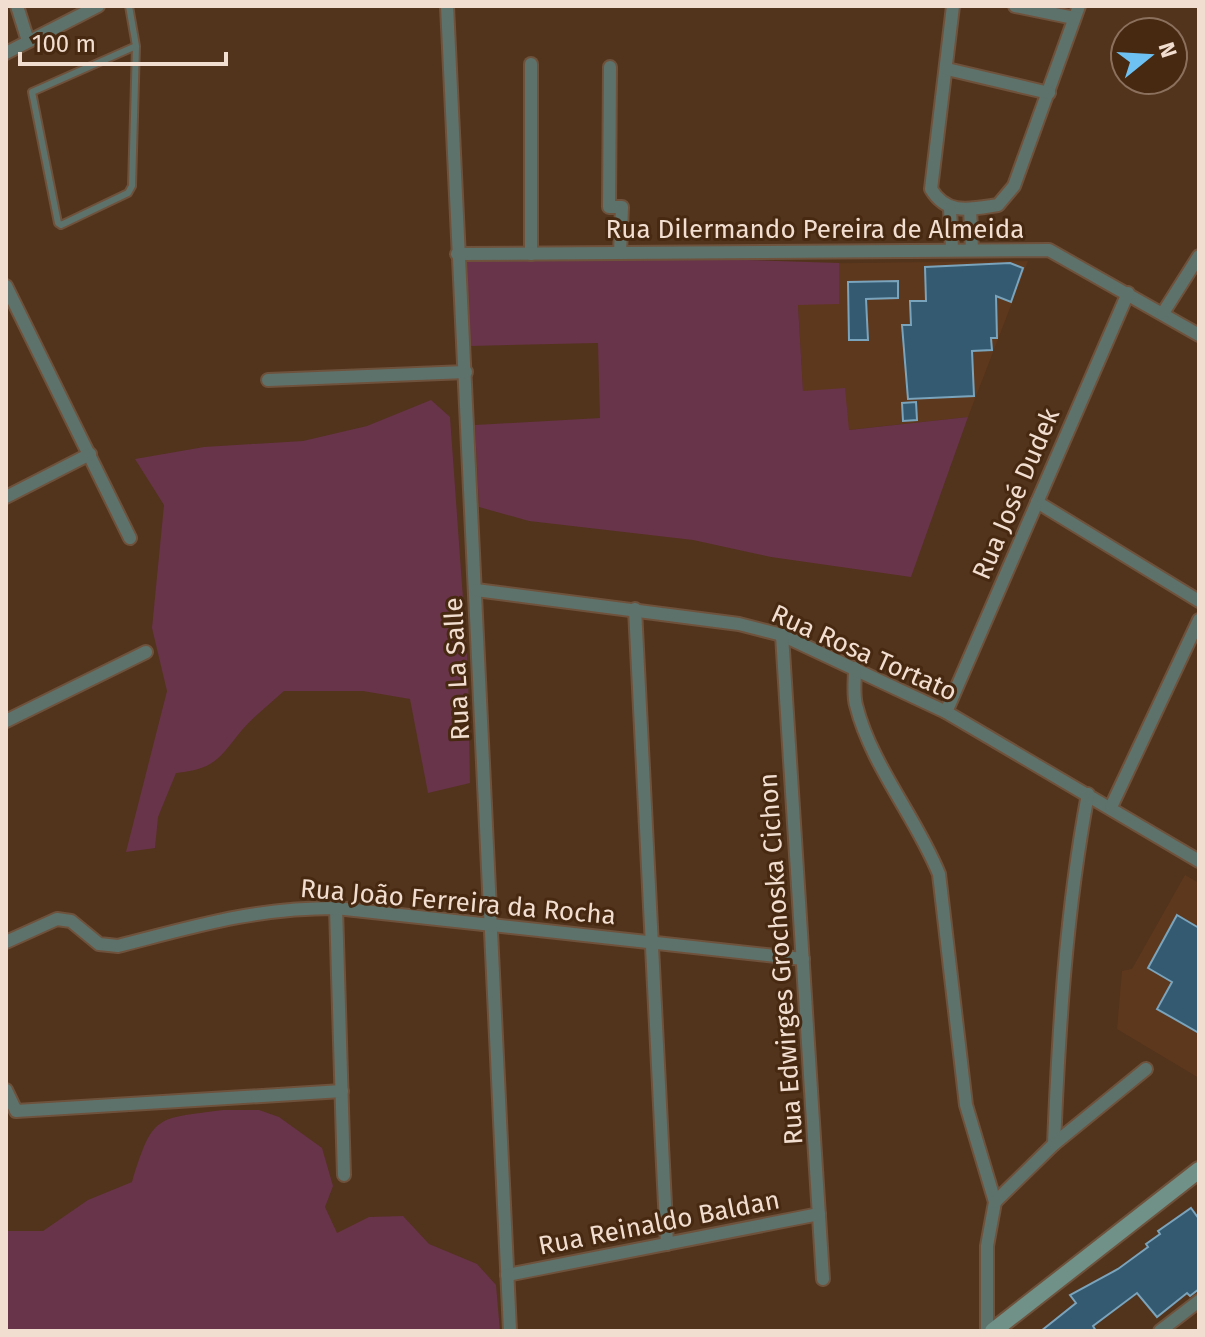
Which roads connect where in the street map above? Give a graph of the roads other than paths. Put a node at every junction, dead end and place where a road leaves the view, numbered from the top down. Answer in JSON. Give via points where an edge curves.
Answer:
{"nodes":[{"id":1,"x":17,"y":6,"type":"edge"},
{"id":2,"x":98,"y":6,"type":"edge"},
{"id":3,"x":129,"y":6,"type":"edge"},
{"id":4,"x":447,"y":6,"type":"edge"},
{"id":5,"x":953,"y":6,"type":"edge"},
{"id":6,"x":1015,"y":6,"type":"edge"},
{"id":7,"x":1076,"y":12,"type":"edge"},
{"id":8,"x":28,"y":41,"type":"junction"},
{"id":9,"x":136,"y":46,"type":"junction"},
{"id":10,"x":6,"y":53,"type":"edge"},
{"id":11,"x":531,"y":64,"type":"dead end"},
{"id":12,"x":610,"y":67,"type":"dead end"},
{"id":13,"x":947,"y":69,"type":"junction"},
{"id":14,"x":1049,"y":93,"type":"junction"},
{"id":15,"x":950,"y":209,"type":"junction"},
{"id":16,"x":970,"y":209,"type":"junction"},
{"id":17,"x":952,"y":248,"type":"junction"},
{"id":18,"x":972,"y":249,"type":"junction"},
{"id":19,"x":620,"y":253,"type":"junction"},
{"id":20,"x":457,"y":254,"type":"junction"},
{"id":21,"x":531,"y":254,"type":"junction"},
{"id":22,"x":1199,"y":256,"type":"edge"},
{"id":23,"x":6,"y":286,"type":"edge"},
{"id":24,"x":1128,"y":293,"type":"junction"},
{"id":25,"x":1163,"y":313,"type":"junction"},
{"id":26,"x":1199,"y":335,"type":"edge"},
{"id":27,"x":466,"y":372,"type":"junction"},
{"id":28,"x":268,"y":380,"type":"dead end"},
{"id":29,"x":90,"y":454,"type":"junction"},
{"id":30,"x":6,"y":497,"type":"edge"},
{"id":31,"x":1037,"y":502,"type":"junction"},
{"id":32,"x":130,"y":538,"type":"dead end"},
{"id":33,"x":476,"y":590,"type":"junction"},
{"id":34,"x":1199,"y":601,"type":"edge"},
{"id":35,"x":635,"y":609,"type":"junction"},
{"id":36,"x":1199,"y":620,"type":"edge"},
{"id":37,"x":782,"y":635,"type":"junction"},
{"id":38,"x":146,"y":652,"type":"dead end"},
{"id":39,"x":855,"y":668,"type":"junction"},
{"id":40,"x":946,"y":712,"type":"junction"},
{"id":41,"x":6,"y":721,"type":"edge"},
{"id":42,"x":1088,"y":794,"type":"junction"},
{"id":43,"x":1111,"y":807,"type":"junction"},
{"id":44,"x":1199,"y":861,"type":"edge"},
{"id":45,"x":336,"y":908,"type":"junction"},
{"id":46,"x":491,"y":925,"type":"junction"},
{"id":47,"x":6,"y":942,"type":"edge"},
{"id":48,"x":653,"y":943,"type":"junction"},
{"id":49,"x":803,"y":959,"type":"junction"},
{"id":50,"x":1146,"y":1069,"type":"dead end"},
{"id":51,"x":6,"y":1090,"type":"edge"},
{"id":52,"x":342,"y":1091,"type":"junction"},
{"id":53,"x":1054,"y":1144,"type":"junction"},
{"id":54,"x":1199,"y":1170,"type":"edge"},
{"id":55,"x":344,"y":1175,"type":"dead end"},
{"id":56,"x":995,"y":1202,"type":"junction"},
{"id":57,"x":819,"y":1214,"type":"junction"},
{"id":58,"x":667,"y":1244,"type":"junction"},
{"id":59,"x":507,"y":1275,"type":"junction"},
{"id":60,"x":823,"y":1279,"type":"dead end"},
{"id":61,"x":1199,"y":1301,"type":"edge"},
{"id":62,"x":510,"y":1331,"type":"edge"},
{"id":63,"x":990,"y":1331,"type":"edge"},
{"id":64,"x":1160,"y":1331,"type":"edge"}],
"edges":[{"from":1,"to":8,"type":"street"},
{"from":2,"to":8,"type":"street"},
{"from":3,"to":9,"type":"lane"},
{"from":4,"to":20,"type":"street","name":"Rua La Salle"},
{"from":5,"to":13,"type":"street"},
{"from":6,"to":7,"type":"street"},
{"from":7,"to":14,"type":"street"},
{"from":8,"to":10,"type":"street"},
{"from":9,"to":9,"type":"lane","via":[[132,186],[128,193],[61,225],[32,92]]},
{"from":11,"to":21,"type":"street"},
{"from":12,"to":19,"type":"street","via":[[609,207],[622,207]]},
{"from":13,"to":14,"type":"street"},
{"from":13,"to":15,"type":"street","via":[[931,189]]},
{"from":14,"to":16,"type":"street","via":[[1007,197],[998,205]]},
{"from":15,"to":16,"type":"street"},
{"from":15,"to":17,"type":"street"},
{"from":16,"to":18,"type":"street"},
{"from":17,"to":18,"type":"street","name":"Rua Dilermando Pereira de Almeida"},
{"from":17,"to":19,"type":"street","name":"Rua Dilermando Pereira de Almeida"},
{"from":18,"to":24,"type":"street","name":"Rua Dilermando Pereira de Almeida","via":[[1049,250]]},
{"from":19,"to":21,"type":"street","name":"Rua Dilermando Pereira de Almeida"},
{"from":20,"to":21,"type":"street","name":"Rua Dilermando Pereira de Almeida"},
{"from":20,"to":27,"type":"street","name":"Rua La Salle"},
{"from":22,"to":25,"type":"street"},
{"from":23,"to":29,"type":"street"},
{"from":24,"to":25,"type":"street","name":"Rua Dilermando Pereira de Almeida"},
{"from":24,"to":31,"type":"street","name":"Rua José Dudek"},
{"from":25,"to":26,"type":"street","name":"Rua Dilermando Pereira de Almeida"},
{"from":27,"to":28,"type":"street"},
{"from":27,"to":33,"type":"street","name":"Rua La Salle"},
{"from":29,"to":30,"type":"street"},
{"from":29,"to":32,"type":"street"},
{"from":31,"to":34,"type":"street"},
{"from":31,"to":40,"type":"street","name":"Rua José Dudek"},
{"from":33,"to":35,"type":"street","name":"Rua Rosa Tortato"},
{"from":33,"to":46,"type":"street","name":"Rua La Salle"},
{"from":35,"to":37,"type":"street","name":"Rua Rosa Tortato"},
{"from":35,"to":48,"type":"street"},
{"from":36,"to":43,"type":"street"},
{"from":37,"to":39,"type":"street","name":"Rua Rosa Tortato"},
{"from":37,"to":49,"type":"street","name":"Rua Edwirges Grochoska Cichon"},
{"from":38,"to":41,"type":"street"},
{"from":39,"to":40,"type":"street","name":"Rua Rosa Tortato"},
{"from":39,"to":56,"type":"street","via":[[855,703],[870,742],[939,874],[966,1105]]},
{"from":40,"to":42,"type":"street","name":"Rua Rosa Tortato"},
{"from":42,"to":43,"type":"street","name":"Rua Rosa Tortato"},
{"from":42,"to":53,"type":"street","via":[[1071,887]]},
{"from":43,"to":44,"type":"street","name":"Rua Rosa Tortato"},
{"from":45,"to":46,"type":"street","name":"Rua João Ferreira da Rocha"},
{"from":45,"to":47,"type":"street","name":"Rua João Ferreira da Rocha","via":[[237,915],[118,946],[99,944],[71,921],[57,919]]},
{"from":45,"to":52,"type":"street"},
{"from":46,"to":48,"type":"street","name":"Rua João Ferreira da Rocha"},
{"from":46,"to":59,"type":"street","name":"Rua La Salle"},
{"from":48,"to":49,"type":"street","name":"Rua João Ferreira da Rocha"},
{"from":48,"to":58,"type":"street"},
{"from":49,"to":57,"type":"street","name":"Rua Edwirges Grochoska Cichon"},
{"from":50,"to":53,"type":"street"},
{"from":51,"to":52,"type":"street","via":[[16,1111]]},
{"from":52,"to":55,"type":"street"},
{"from":53,"to":56,"type":"street"},
{"from":54,"to":63,"type":"main road"},
{"from":56,"to":63,"type":"street","via":[[987,1246]]},
{"from":57,"to":58,"type":"street","name":"Rua Reinaldo Baldan"},
{"from":57,"to":60,"type":"street","name":"Rua Edwirges Grochoska Cichon"},
{"from":58,"to":59,"type":"street","name":"Rua Reinaldo Baldan"},
{"from":59,"to":62,"type":"street","name":"Rua La Salle"},
{"from":61,"to":64,"type":"street"}]}
